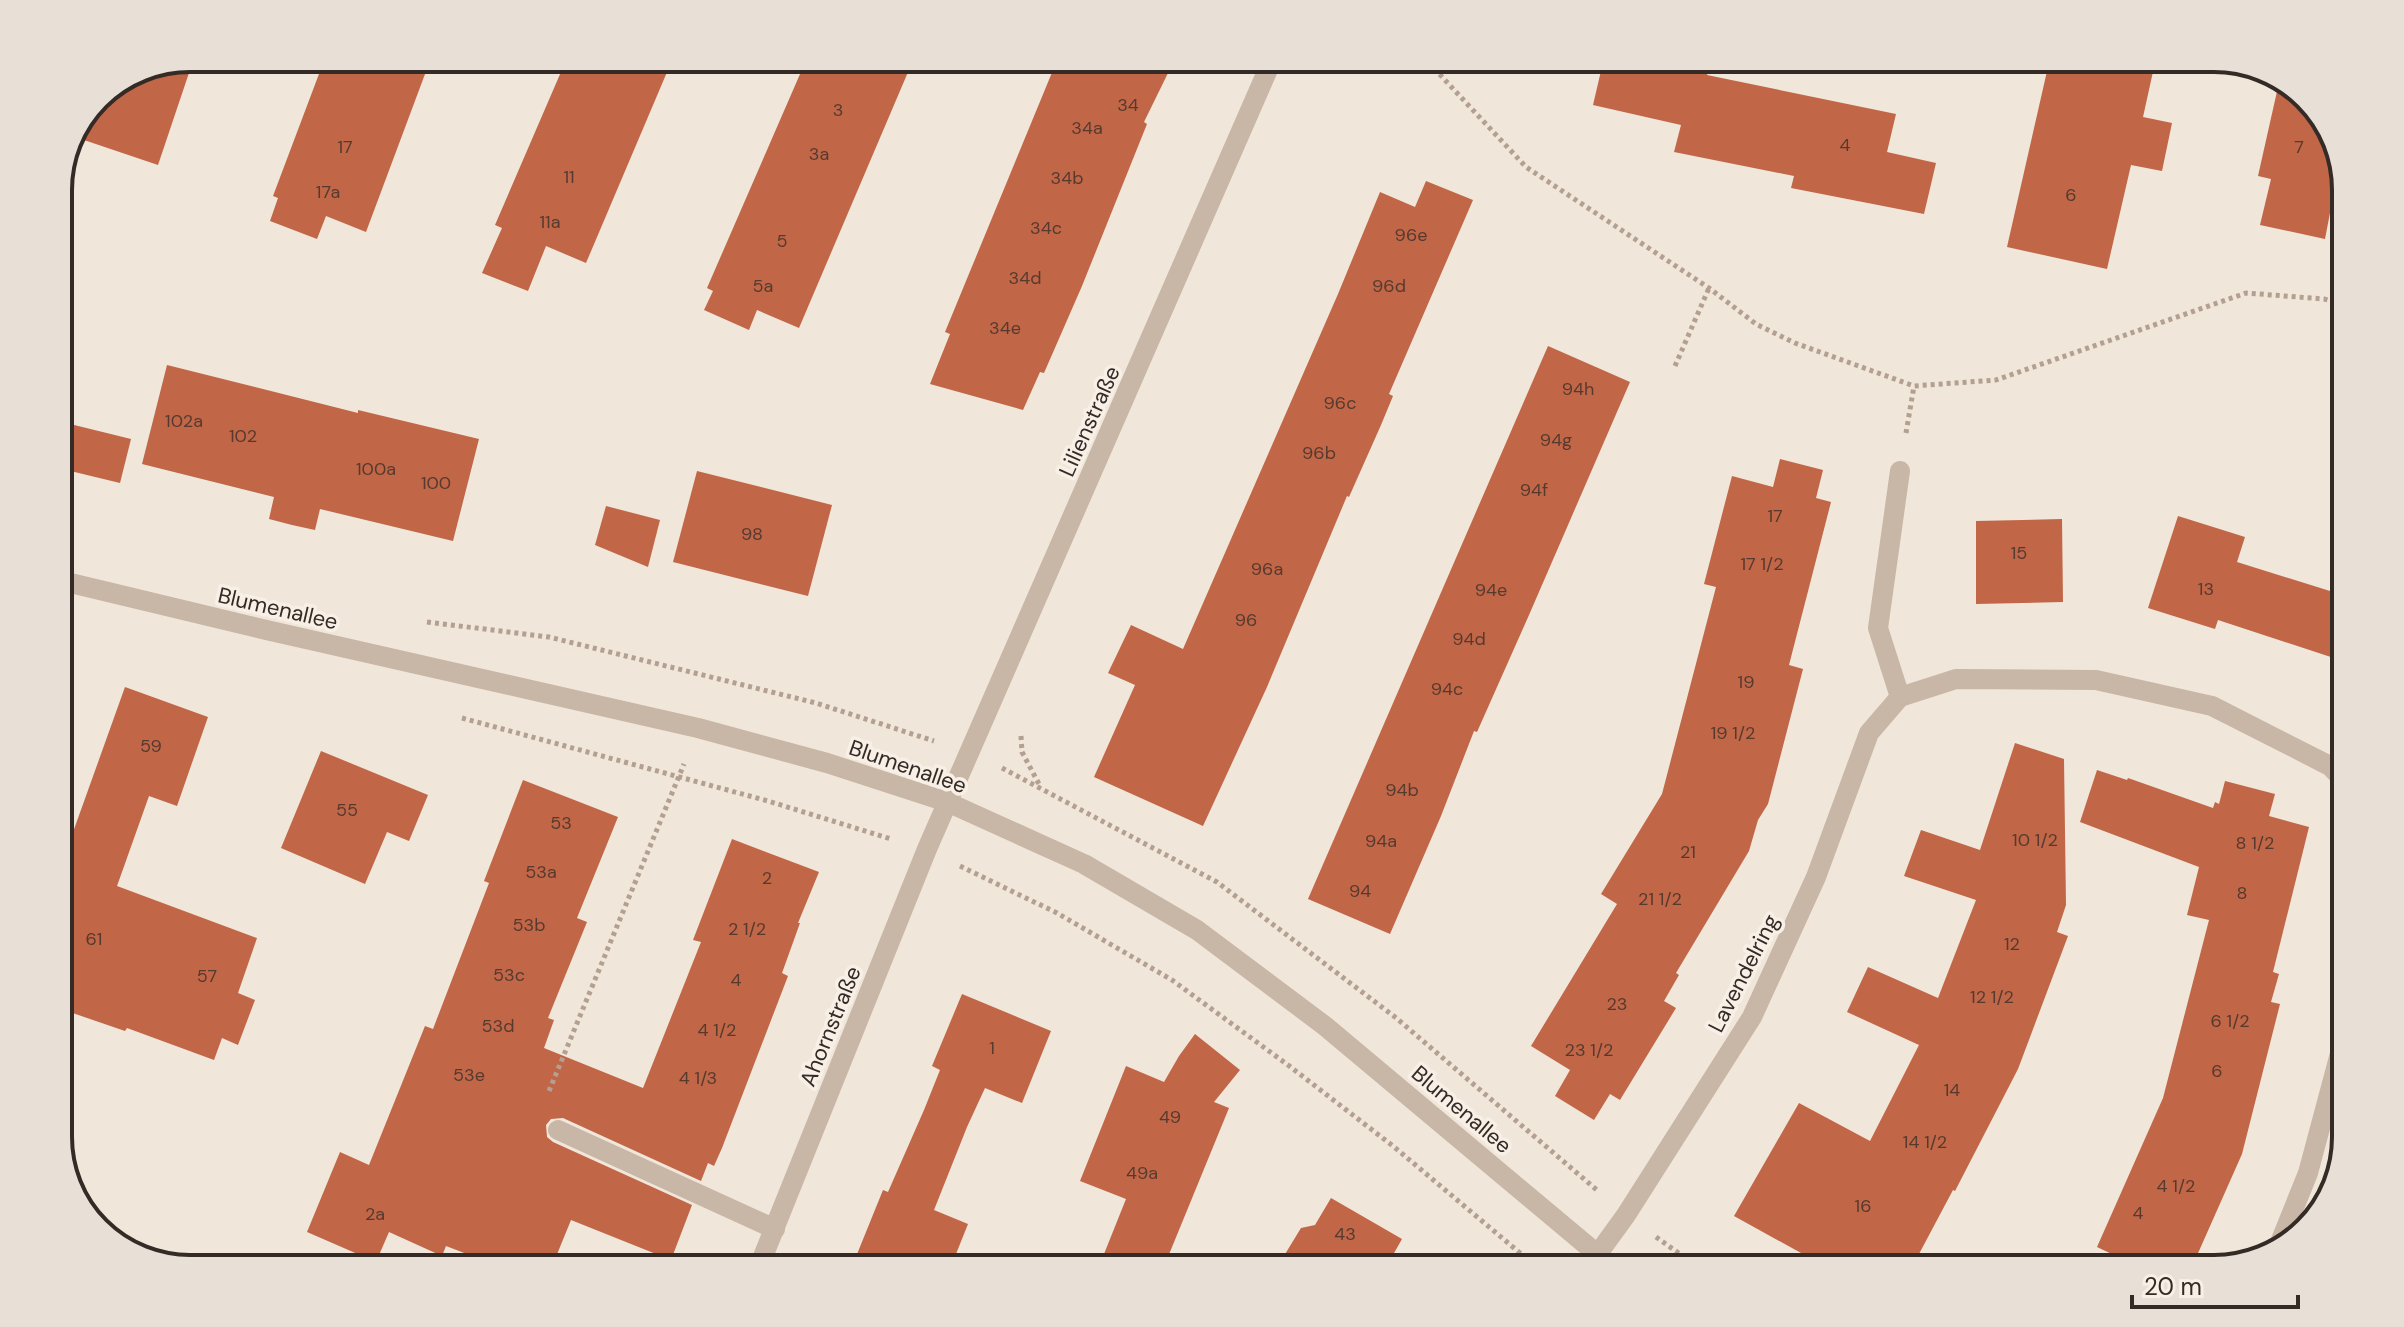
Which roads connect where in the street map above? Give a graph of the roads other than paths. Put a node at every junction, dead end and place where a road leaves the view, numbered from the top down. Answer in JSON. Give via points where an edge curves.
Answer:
{"nodes":[{"id":1,"x":1267,"y":72,"type":"edge"},
{"id":2,"x":1900,"y":471,"type":"road end"},
{"id":3,"x":72,"y":583,"type":"edge"},
{"id":4,"x":1900,"y":697,"type":"junction"},
{"id":5,"x":2332,"y":768,"type":"edge"},
{"id":6,"x":947,"y":802,"type":"junction"},
{"id":7,"x":2332,"y":1083,"type":"edge"},
{"id":8,"x":558,"y":1130,"type":"road end"},
{"id":9,"x":775,"y":1229,"type":"junction"},
{"id":10,"x":2285,"y":1231,"type":"edge"},
{"id":11,"x":764,"y":1255,"type":"edge"},
{"id":12,"x":1597,"y":1255,"type":"joint"}],
"edges":[{"from":1,"to":6,"type":"street","name":"Lilienstraße"},
{"from":2,"to":4,"type":"street","via":[[1878,628]]},
{"from":3,"to":6,"type":"street","name":"Blumenallee","via":[[698,728]]},
{"from":4,"to":5,"type":"street","via":[[1956,679],[2096,680],[2212,706]]},
{"from":4,"to":12,"type":"street","name":"Lavendelring","via":[[1869,733],[1816,877],[1752,1017]]},
{"from":6,"to":9,"type":"street","name":"Ahornstraße"},
{"from":6,"to":12,"type":"street","name":"Blumenallee","via":[[1084,864],[1197,930],[1325,1026]]},
{"from":7,"to":10,"type":"street","via":[[2308,1173]]},
{"from":8,"to":9,"type":"street"},
{"from":9,"to":11,"type":"street","name":"Ahornstraße"}]}
